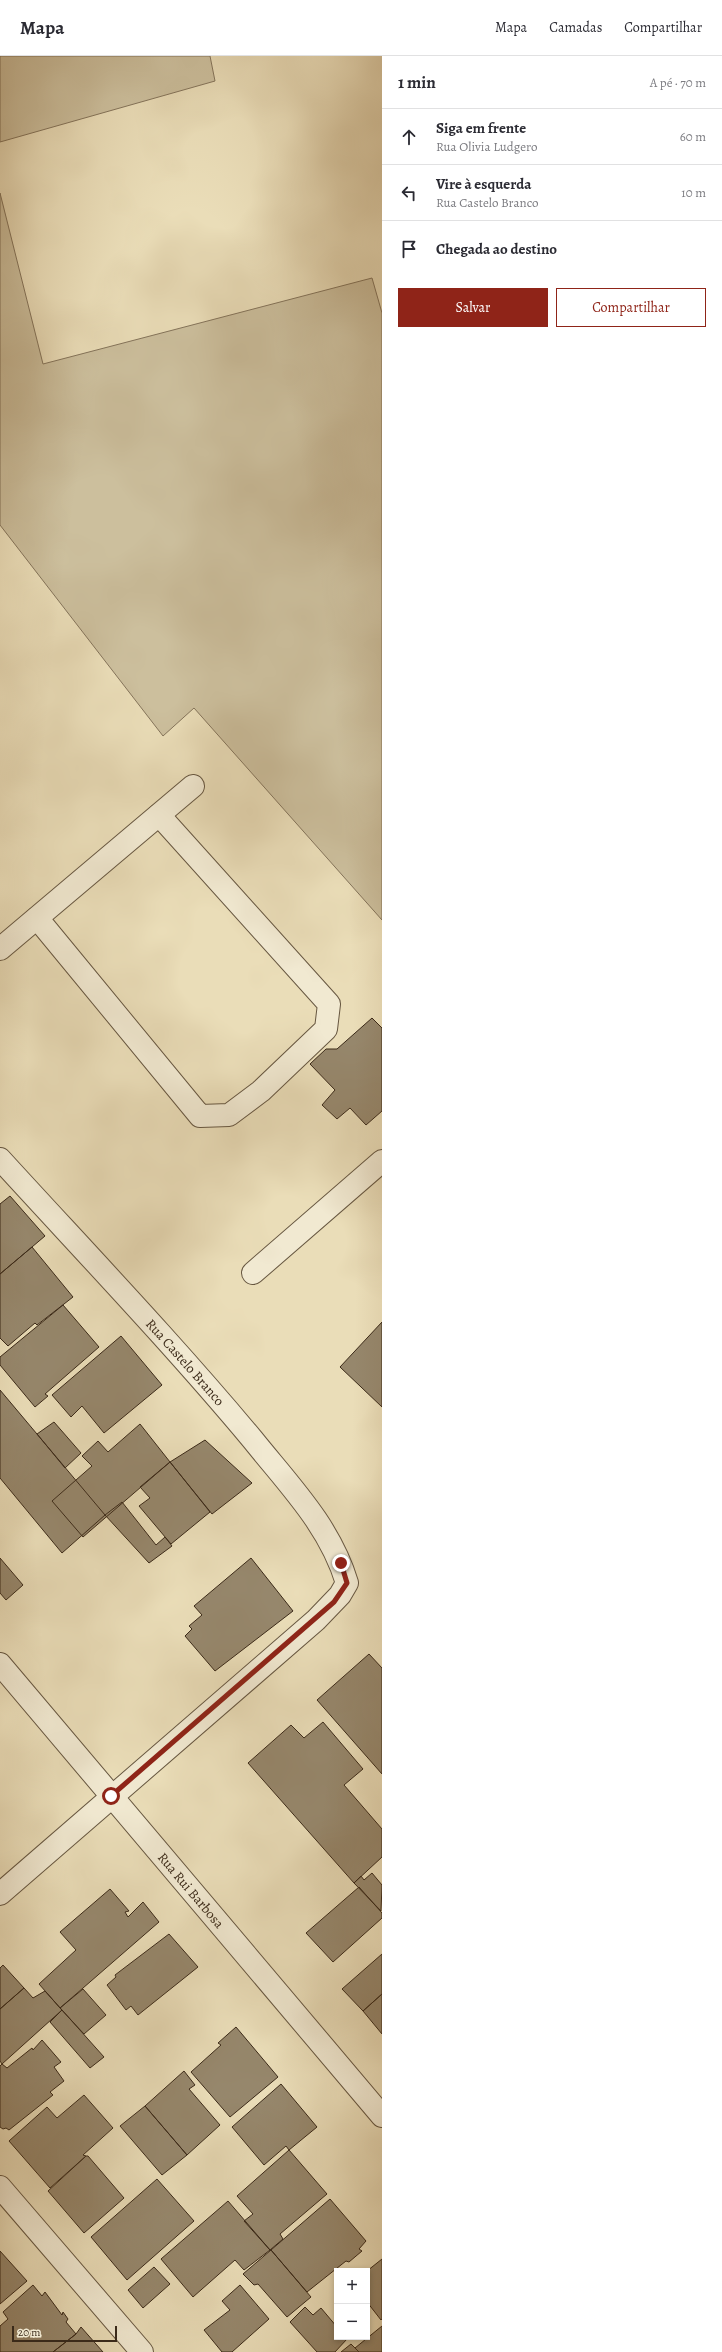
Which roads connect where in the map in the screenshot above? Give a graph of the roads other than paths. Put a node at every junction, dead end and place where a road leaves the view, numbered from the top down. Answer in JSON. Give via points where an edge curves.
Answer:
{"nodes":[{"id":1,"x":193,"y":786,"type":"dead end"},
{"id":2,"x":159,"y":815,"type":"junction"},
{"id":3,"x":37,"y":918,"type":"junction"},
{"id":4,"x":0,"y":949,"type":"edge"},
{"id":5,"x":0,"y":1159,"type":"edge"},
{"id":6,"x":382,"y":1161,"type":"edge"},
{"id":7,"x":253,"y":1273,"type":"dead end"},
{"id":8,"x":0,"y":1664,"type":"edge"},
{"id":9,"x":111,"y":1796,"type":"junction"},
{"id":10,"x":0,"y":1894,"type":"edge"},
{"id":11,"x":378,"y":2104,"type":"edge"},
{"id":12,"x":0,"y":2187,"type":"edge"},
{"id":13,"x":142,"y":2352,"type":"edge"}],
"edges":[{"from":1,"to":2,"type":"street"},
{"from":2,"to":3,"type":"street"},
{"from":2,"to":3,"type":"street","via":[[329,1004],[326,1029],[261,1091],[229,1115],[200,1116]]},
{"from":3,"to":4,"type":"street"},
{"from":5,"to":9,"type":"street","name":"Rua Castelo Branco","via":[[224,1405],[303,1501],[328,1536],[347,1583],[340,1595],[316,1620]]},
{"from":6,"to":7,"type":"street"},
{"from":8,"to":9,"type":"street","name":"Rua Rui Barbosa"},
{"from":9,"to":10,"type":"street"},
{"from":9,"to":11,"type":"street","name":"Rua Rui Barbosa"},
{"from":12,"to":13,"type":"street"}]}
